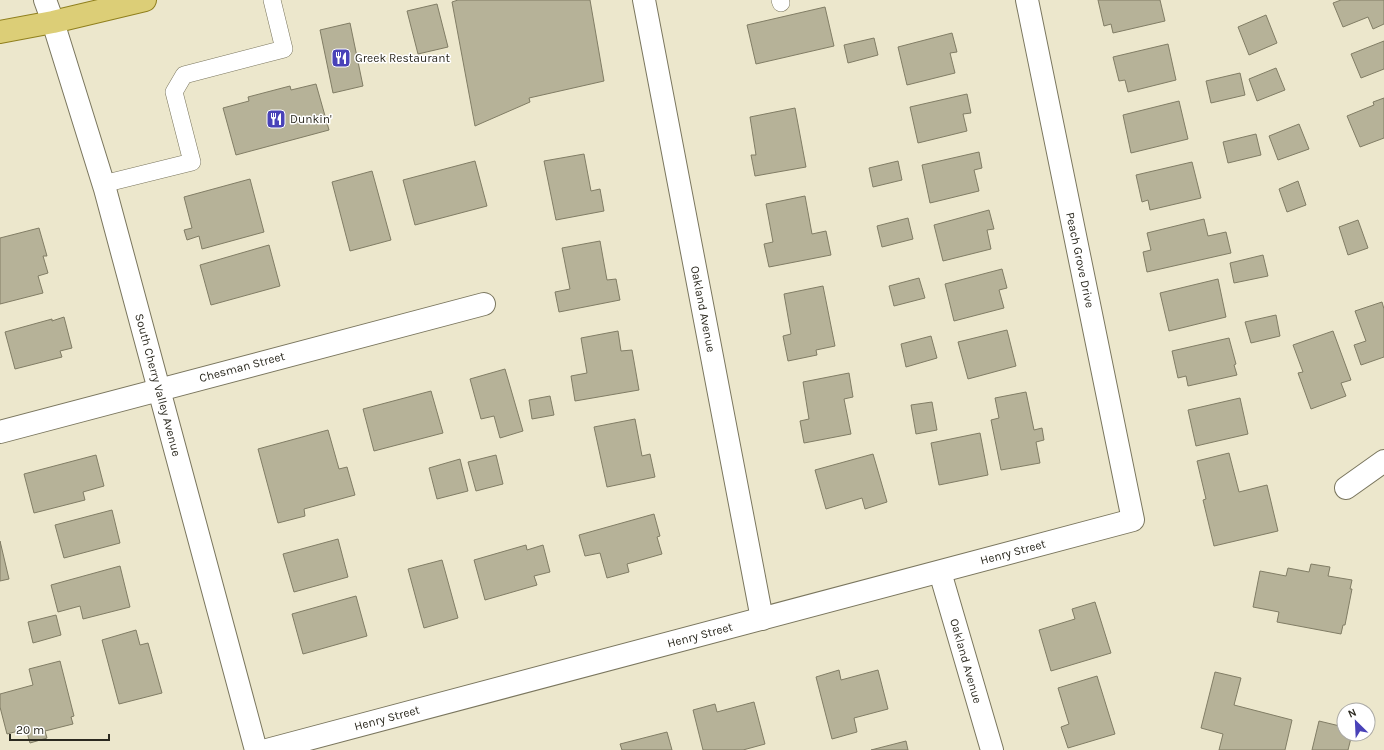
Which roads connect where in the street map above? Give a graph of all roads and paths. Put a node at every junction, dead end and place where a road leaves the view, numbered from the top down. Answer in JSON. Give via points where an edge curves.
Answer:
{"nodes":[{"id":1,"x":45,"y":0,"type":"edge"},
{"id":2,"x":145,"y":0,"type":"edge"},
{"id":3,"x":272,"y":0,"type":"edge"},
{"id":4,"x":644,"y":0,"type":"edge"},
{"id":5,"x":1027,"y":0,"type":"edge"},
{"id":6,"x":53,"y":22,"type":"junction"},
{"id":7,"x":0,"y":32,"type":"edge"},
{"id":8,"x":103,"y":184,"type":"junction"},
{"id":9,"x":484,"y":304,"type":"dead end"},
{"id":10,"x":160,"y":389,"type":"junction"},
{"id":11,"x":0,"y":432,"type":"edge"},
{"id":12,"x":1384,"y":461,"type":"edge"},
{"id":13,"x":1346,"y":488,"type":"dead end"},
{"id":14,"x":1133,"y":520,"type":"joint"},
{"id":15,"x":940,"y":572,"type":"junction"},
{"id":16,"x":762,"y":619,"type":"junction"},
{"id":17,"x":256,"y":750,"type":"edge"},
{"id":18,"x":268,"y":750,"type":"edge"},
{"id":19,"x":992,"y":750,"type":"edge"}],
"edges":[{"from":1,"to":6,"type":"street","name":"South Cherry Valley Avenue"},
{"from":2,"to":6,"type":"main road"},
{"from":3,"to":8,"type":"lane","via":[[284,48],[184,75],[174,92],[192,162]]},
{"from":4,"to":16,"type":"street","name":"Oakland Avenue"},
{"from":5,"to":14,"type":"street","name":"Peach Grove Drive"},
{"from":6,"to":7,"type":"main road"},
{"from":6,"to":8,"type":"street","name":"South Cherry Valley Avenue"},
{"from":8,"to":10,"type":"street","name":"South Cherry Valley Avenue"},
{"from":9,"to":10,"type":"street","name":"Chesman Street"},
{"from":10,"to":11,"type":"street","name":"Chesman Street"},
{"from":10,"to":17,"type":"street","name":"South Cherry Valley Avenue"},
{"from":12,"to":13,"type":"street"},
{"from":14,"to":15,"type":"street","name":"Henry Street"},
{"from":15,"to":16,"type":"street","name":"Henry Street"},
{"from":15,"to":19,"type":"street","name":"Oakland Avenue"},
{"from":16,"to":18,"type":"street","name":"Henry Street"}]}
